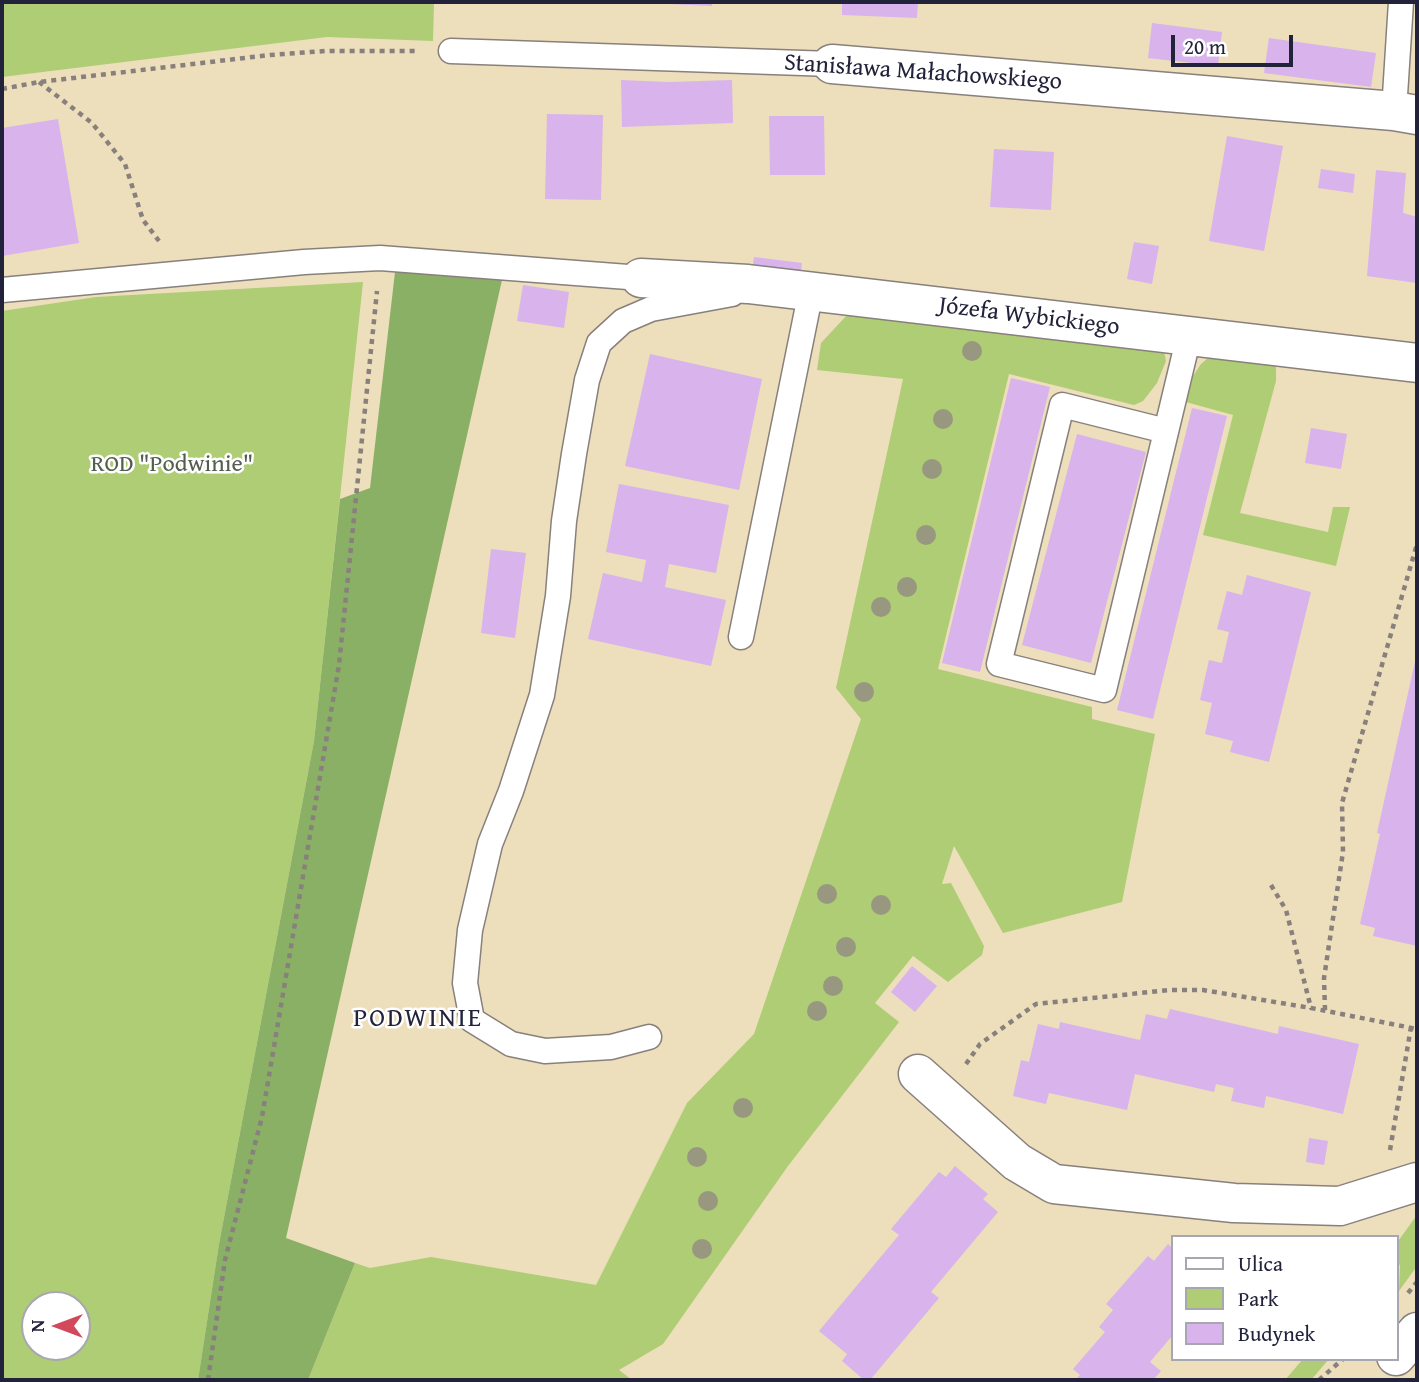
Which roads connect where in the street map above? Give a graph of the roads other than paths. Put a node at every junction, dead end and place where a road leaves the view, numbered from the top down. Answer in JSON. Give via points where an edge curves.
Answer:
{"nodes":[{"id":1,"x":1401,"y":2,"type":"edge"},
{"id":2,"x":451,"y":51,"type":"road end"},
{"id":3,"x":832,"y":64,"type":"joint"},
{"id":4,"x":1406,"y":113,"type":"edge"},
{"id":5,"x":641,"y":278,"type":"joint"},
{"id":6,"x":767,"y":286,"type":"junction"},
{"id":7,"x":2,"y":290,"type":"edge"},
{"id":8,"x":811,"y":291,"type":"junction"},
{"id":9,"x":1189,"y":337,"type":"junction"},
{"id":10,"x":1417,"y":363,"type":"edge"},
{"id":11,"x":1166,"y":431,"type":"junction"},
{"id":12,"x":741,"y":637,"type":"dead end"},
{"id":13,"x":649,"y":1037,"type":"dead end"},
{"id":14,"x":918,"y":1074,"type":"dead end"},
{"id":15,"x":1403,"y":1172,"type":"edge"},
{"id":16,"x":1417,"y":1332,"type":"edge"},
{"id":17,"x":1398,"y":1354,"type":"edge"},
{"id":18,"x":1393,"y":1361,"type":"edge"},
{"id":19,"x":1377,"y":1380,"type":"edge"}],
"edges":[{"from":1,"to":4,"type":"lane"},
{"from":2,"to":3,"type":"lane","name":"Stanisława Małachowskiego"},
{"from":3,"to":4,"type":"street","name":"Stanisława Małachowskiego"},
{"from":5,"to":6,"type":"street","name":"Józefa Wybickiego"},
{"from":5,"to":7,"type":"lane","via":[[380,258]]},
{"from":6,"to":8,"type":"street","name":"Józefa Wybickiego"},
{"from":6,"to":13,"type":"lane","via":[[651,309],[623,321],[599,343],[587,380],[574,454],[542,695],[490,844],[470,930],[465,983],[472,1020],[511,1044],[545,1051],[611,1047]]},
{"from":8,"to":9,"type":"street","name":"Józefa Wybickiego"},
{"from":8,"to":12,"type":"lane"},
{"from":9,"to":10,"type":"street","name":"Józefa Wybickiego"},
{"from":9,"to":11,"type":"lane"},
{"from":11,"to":11,"type":"lane","via":[[1104,690],[999,664],[1062,405]]},
{"from":14,"to":15,"type":"street","via":[[1017,1162],[1054,1184],[1234,1203],[1340,1206]]},
{"from":16,"to":17,"type":"street"},
{"from":18,"to":19,"type":"street"}]}
